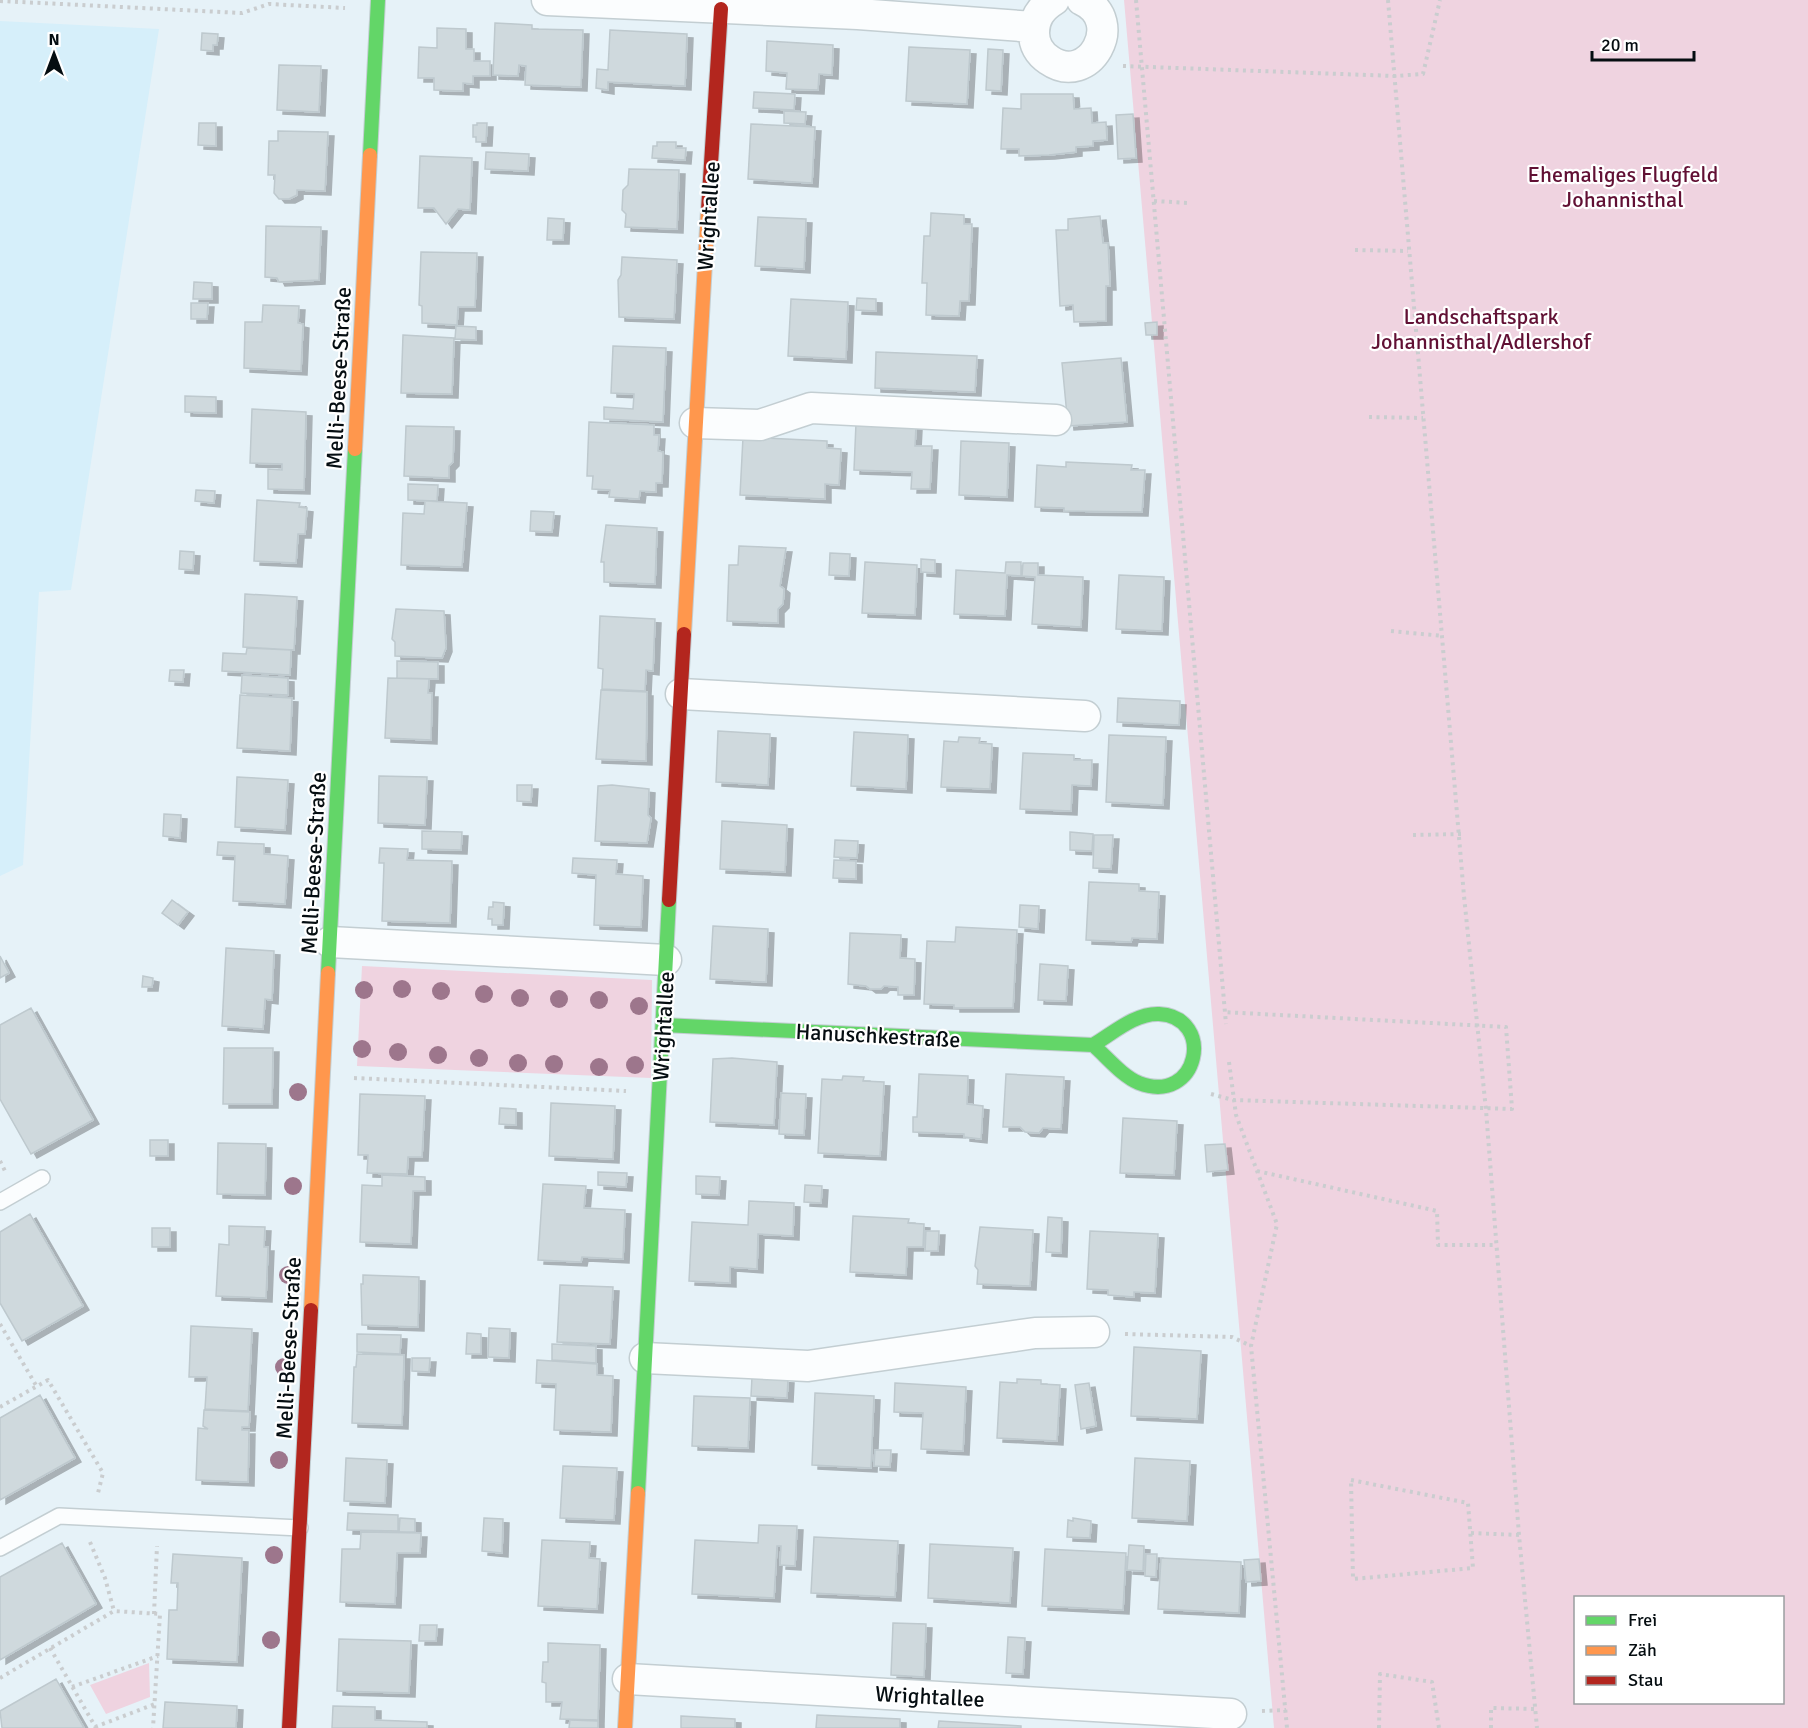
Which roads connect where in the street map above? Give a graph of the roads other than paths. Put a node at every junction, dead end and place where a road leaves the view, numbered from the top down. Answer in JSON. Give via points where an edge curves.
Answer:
{"nodes":[{"id":1,"x":378,"y":0,"type":"edge"},
{"id":2,"x":547,"y":0,"type":"edge"},
{"id":3,"x":1054,"y":0,"type":"edge"},
{"id":4,"x":1082,"y":0,"type":"edge"},
{"id":5,"x":858,"y":7,"type":"edge"},
{"id":6,"x":722,"y":9,"type":"junction"},
{"id":7,"x":1034,"y":27,"type":"junction"},
{"id":8,"x":1056,"y":420,"type":"dead end"},
{"id":9,"x":695,"y":423,"type":"junction"},
{"id":10,"x":681,"y":694,"type":"junction"},
{"id":11,"x":1085,"y":716,"type":"dead end"},
{"id":12,"x":330,"y":942,"type":"junction"},
{"id":13,"x":666,"y":960,"type":"junction"},
{"id":14,"x":663,"y":1025,"type":"junction"},
{"id":15,"x":1093,"y":1045,"type":"junction"},
{"id":16,"x":42,"y":1178,"type":"dead end"},
{"id":17,"x":0,"y":1202,"type":"edge"},
{"id":18,"x":1094,"y":1332,"type":"road end"},
{"id":19,"x":645,"y":1358,"type":"junction"},
{"id":20,"x":300,"y":1528,"type":"junction"},
{"id":21,"x":0,"y":1548,"type":"edge"},
{"id":22,"x":628,"y":1680,"type":"junction"},
{"id":23,"x":1232,"y":1714,"type":"dead end"},
{"id":24,"x":290,"y":1728,"type":"edge"},
{"id":25,"x":625,"y":1728,"type":"edge"}],
"edges":[{"from":1,"to":12,"type":"street","name":"Melli-Beese-Straße"},
{"from":2,"to":6,"type":"street"},
{"from":3,"to":7,"type":"street","via":[[1041,11]]},
{"from":4,"to":7,"type":"street","via":[[1097,12],[1104,34],[1086,62],[1064,67],[1053,63],[1037,49]]},
{"from":5,"to":6,"type":"street"},
{"from":5,"to":7,"type":"street"},
{"from":6,"to":9,"type":"street","name":"Wrightallee"},
{"from":8,"to":9,"type":"street","via":[[811,408],[760,425]]},
{"from":9,"to":10,"type":"street","name":"Wrightallee"},
{"from":10,"to":11,"type":"street"},
{"from":10,"to":13,"type":"street","name":"Wrightallee"},
{"from":12,"to":13,"type":"street"},
{"from":12,"to":20,"type":"street","name":"Melli-Beese-Straße"},
{"from":13,"to":14,"type":"street","name":"Wrightallee"},
{"from":14,"to":15,"type":"street","name":"Hanuschkestraße"},
{"from":14,"to":19,"type":"street","name":"Wrightallee"},
{"from":15,"to":15,"type":"street","via":[[1139,1083],[1160,1088],[1180,1082],[1191,1070],[1196,1054],[1186,1025],[1161,1013],[1147,1015]]},
{"from":16,"to":17,"type":"lane"},
{"from":18,"to":19,"type":"street","via":[[1035,1333],[808,1366]]},
{"from":19,"to":22,"type":"street","name":"Wrightallee"},
{"from":20,"to":21,"type":"lane","via":[[60,1516]]},
{"from":20,"to":24,"type":"street","name":"Melli-Beese-Straße"},
{"from":22,"to":23,"type":"street","name":"Wrightallee"},
{"from":22,"to":25,"type":"street","name":"Wrightallee"}]}
